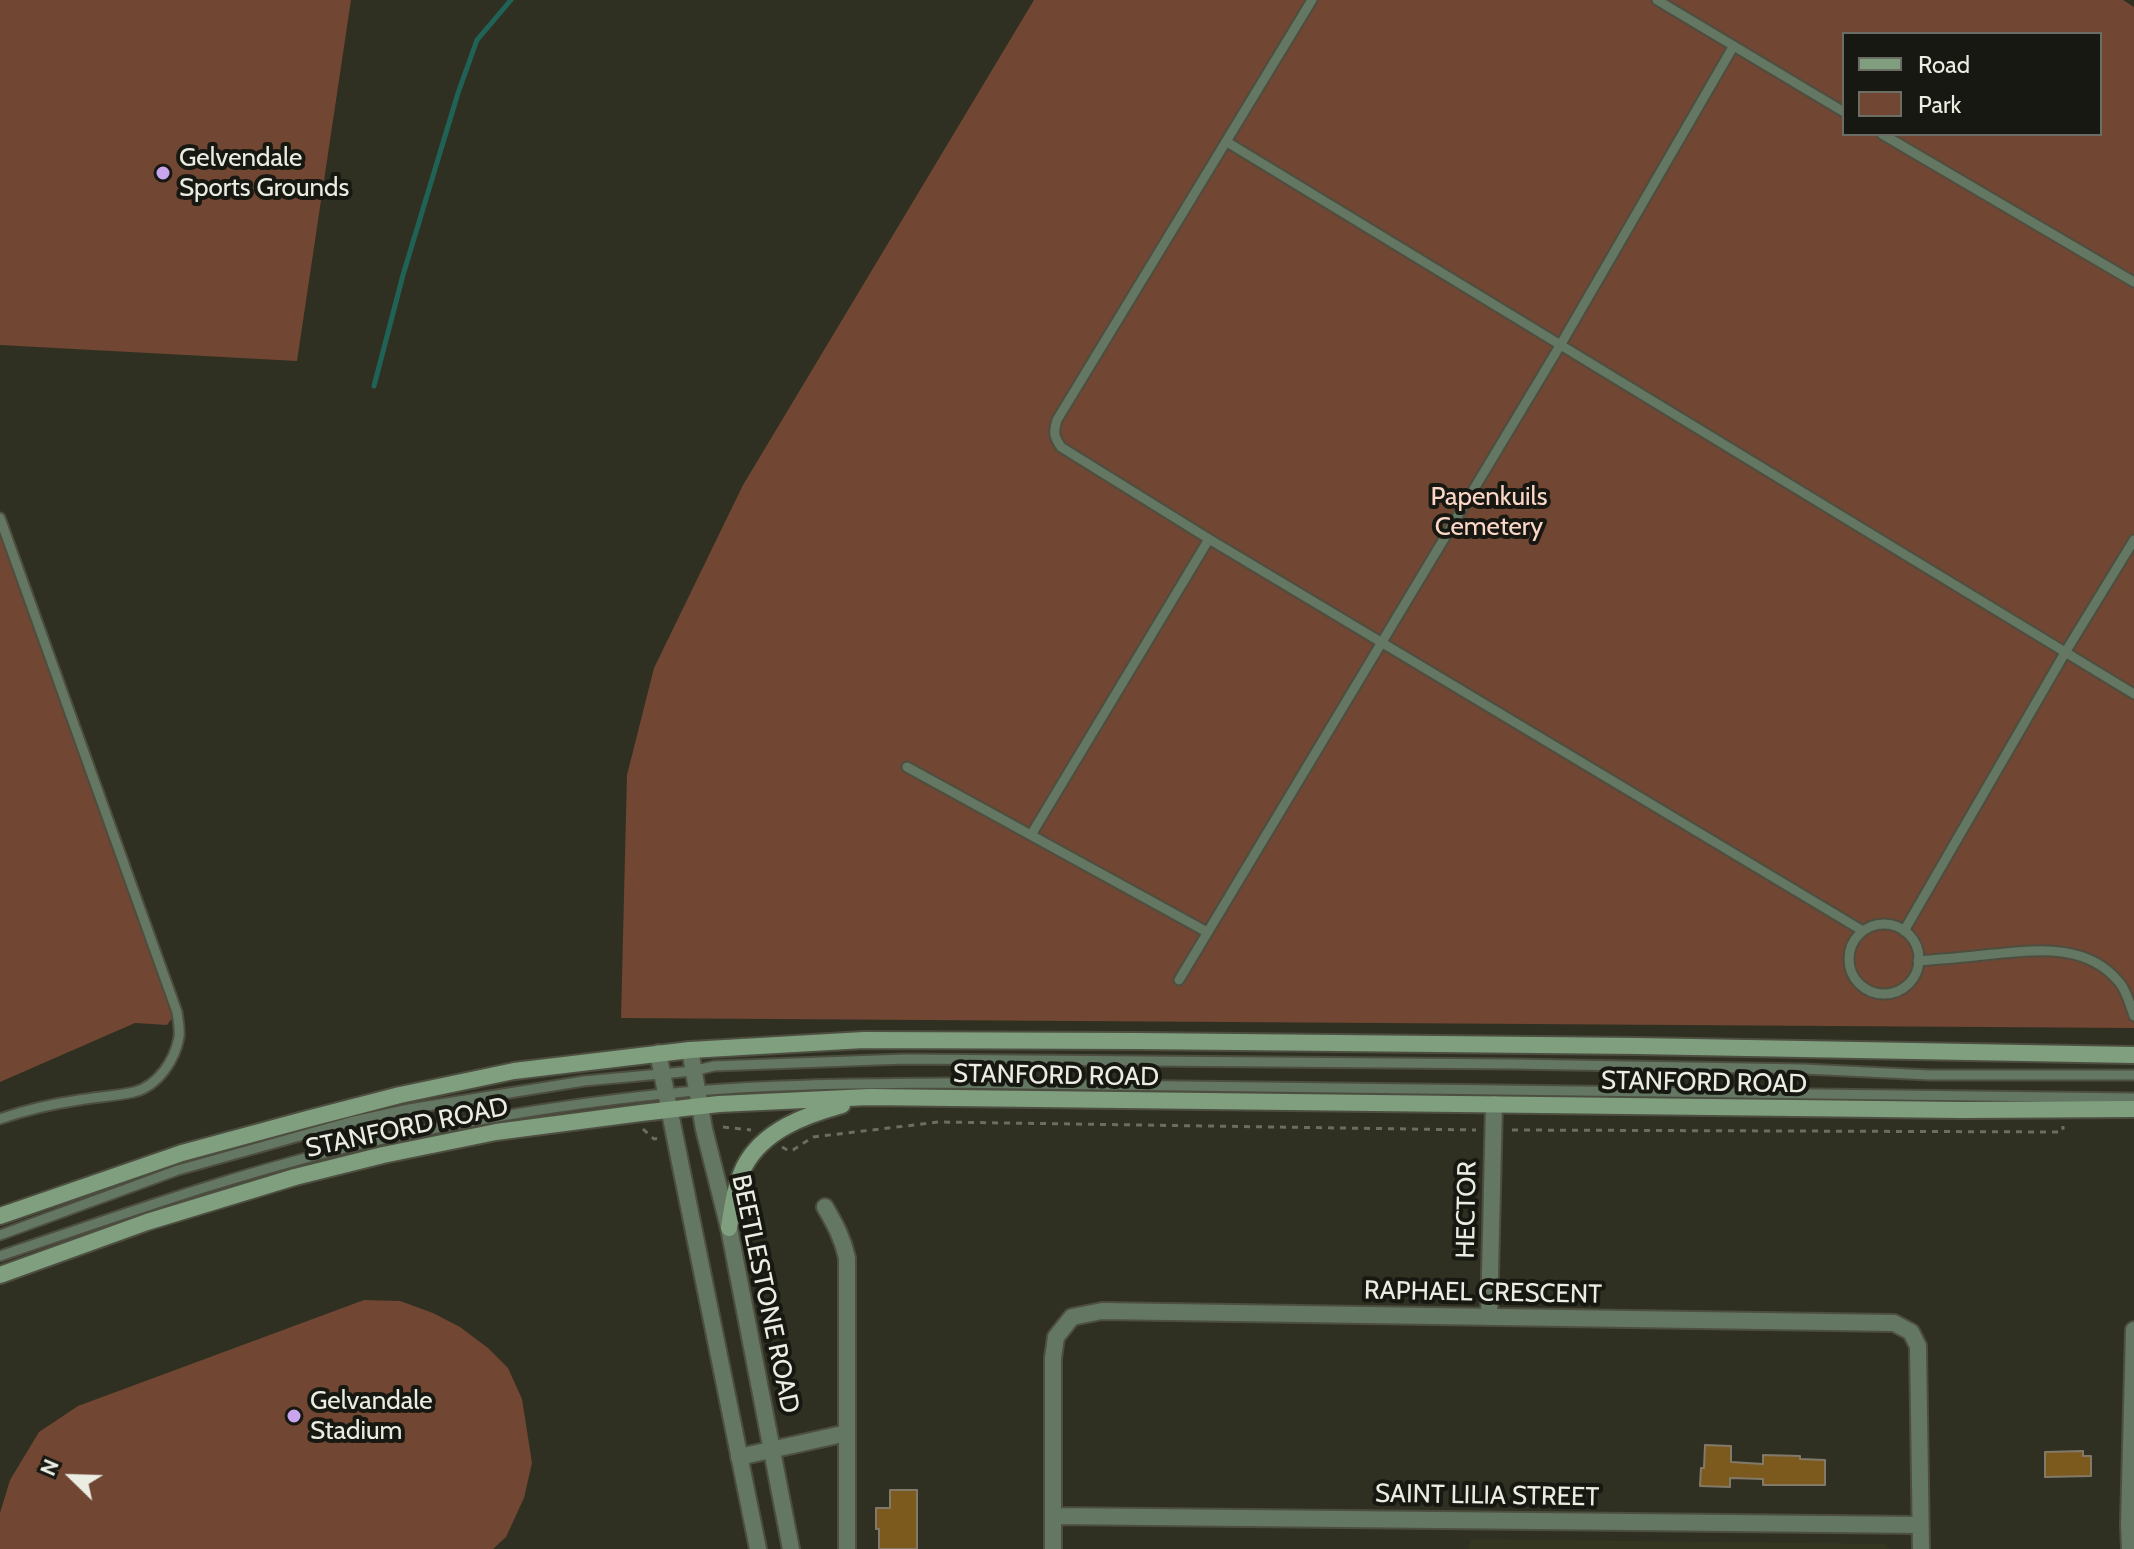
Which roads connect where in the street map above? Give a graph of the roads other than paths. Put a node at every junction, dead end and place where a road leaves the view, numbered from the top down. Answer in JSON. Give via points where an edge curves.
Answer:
{"nodes":[{"id":1,"x":1312,"y":0,"type":"edge"},
{"id":2,"x":1657,"y":0,"type":"edge"},
{"id":3,"x":1733,"y":47,"type":"junction"},
{"id":4,"x":1842,"y":111,"type":"edge"},
{"id":5,"x":1885,"y":136,"type":"edge"},
{"id":6,"x":1227,"y":142,"type":"junction"},
{"id":7,"x":2134,"y":282,"type":"edge"},
{"id":8,"x":1561,"y":344,"type":"junction"},
{"id":9,"x":0,"y":518,"type":"edge"},
{"id":10,"x":1209,"y":539,"type":"junction"},
{"id":11,"x":2134,"y":540,"type":"edge"},
{"id":12,"x":1382,"y":641,"type":"junction"},
{"id":13,"x":2066,"y":651,"type":"junction"},
{"id":14,"x":2134,"y":694,"type":"edge"},
{"id":15,"x":907,"y":767,"type":"dead end"},
{"id":16,"x":1031,"y":835,"type":"junction"},
{"id":17,"x":1863,"y":931,"type":"junction"},
{"id":18,"x":1904,"y":931,"type":"junction"},
{"id":19,"x":1207,"y":932,"type":"junction"},
{"id":20,"x":1918,"y":961,"type":"junction"},
{"id":21,"x":1179,"y":980,"type":"dead end"},
{"id":22,"x":2122,"y":985,"type":"junction"},
{"id":23,"x":2134,"y":988,"type":"edge"},
{"id":24,"x":2134,"y":1016,"type":"edge"},
{"id":25,"x":690,"y":1050,"type":"junction"},
{"id":26,"x":658,"y":1053,"type":"junction"},
{"id":27,"x":2134,"y":1055,"type":"edge"},
{"id":28,"x":693,"y":1071,"type":"junction"},
{"id":29,"x":661,"y":1073,"type":"junction"},
{"id":30,"x":2134,"y":1075,"type":"edge"},
{"id":31,"x":869,"y":1097,"type":"junction"},
{"id":32,"x":698,"y":1098,"type":"junction"},
{"id":33,"x":2134,"y":1098,"type":"edge"},
{"id":34,"x":667,"y":1102,"type":"junction"},
{"id":35,"x":1494,"y":1104,"type":"junction"},
{"id":36,"x":2134,"y":1109,"type":"edge"},
{"id":37,"x":0,"y":1119,"type":"edge"},
{"id":38,"x":825,"y":1207,"type":"dead end"},
{"id":39,"x":0,"y":1216,"type":"edge"},
{"id":40,"x":729,"y":1228,"type":"junction"},
{"id":41,"x":0,"y":1235,"type":"edge"},
{"id":42,"x":0,"y":1256,"type":"edge"},
{"id":43,"x":0,"y":1275,"type":"edge"},
{"id":44,"x":1489,"y":1317,"type":"junction"},
{"id":45,"x":2134,"y":1330,"type":"edge"},
{"id":46,"x":2134,"y":1338,"type":"edge"},
{"id":47,"x":847,"y":1433,"type":"junction"},
{"id":48,"x":2132,"y":1448,"type":"edge"},
{"id":49,"x":772,"y":1449,"type":"junction"},
{"id":50,"x":739,"y":1457,"type":"junction"},
{"id":51,"x":1053,"y":1516,"type":"junction"},
{"id":52,"x":1920,"y":1525,"type":"junction"},
{"id":53,"x":758,"y":1549,"type":"edge"},
{"id":54,"x":791,"y":1549,"type":"edge"},
{"id":55,"x":847,"y":1549,"type":"edge"},
{"id":56,"x":1053,"y":1549,"type":"edge"},
{"id":57,"x":1921,"y":1549,"type":"edge"},
{"id":58,"x":2130,"y":1549,"type":"edge"}],
"edges":[{"from":1,"to":6,"type":"lane"},
{"from":2,"to":3,"type":"lane"},
{"from":3,"to":4,"type":"lane"},
{"from":3,"to":8,"type":"lane"},
{"from":5,"to":7,"type":"lane"},
{"from":6,"to":8,"type":"lane"},
{"from":6,"to":10,"type":"lane","via":[[1054,430],[1061,447]]},
{"from":8,"to":12,"type":"lane"},
{"from":8,"to":13,"type":"lane"},
{"from":9,"to":37,"type":"lane","via":[[177,1012],[180,1035],[161,1075],[148,1086]]},
{"from":10,"to":12,"type":"lane"},
{"from":10,"to":16,"type":"lane"},
{"from":11,"to":13,"type":"lane"},
{"from":12,"to":17,"type":"lane"},
{"from":12,"to":19,"type":"lane"},
{"from":13,"to":14,"type":"lane"},
{"from":13,"to":18,"type":"lane"},
{"from":15,"to":16,"type":"lane"},
{"from":16,"to":19,"type":"lane"},
{"from":17,"to":18,"type":"lane","via":[[1883,924]]},
{"from":17,"to":20,"type":"lane","via":[[1849,959],[1862,987],[1882,994],[1903,989]]},
{"from":18,"to":20,"type":"lane","via":[[1917,949]]},
{"from":19,"to":21,"type":"lane"},
{"from":20,"to":22,"type":"lane","via":[[2056,950],[2093,961]]},
{"from":22,"to":23,"type":"lane"},
{"from":22,"to":24,"type":"lane"},
{"from":25,"to":26,"type":"main road","name":"STANFORD ROAD"},
{"from":25,"to":27,"type":"main road","name":"STANFORD ROAD","via":[[864,1040]]},
{"from":25,"to":28,"type":"street","name":"BEETLESTONE ROAD"},
{"from":26,"to":29,"type":"street"},
{"from":26,"to":39,"type":"main road","name":"STANFORD ROAD","via":[[473,1078],[355,1106],[182,1153]]},
{"from":28,"to":29,"type":"lane"},
{"from":28,"to":30,"type":"lane","via":[[921,1059]]},
{"from":28,"to":32,"type":"street","name":"BEETLESTONE ROAD"},
{"from":29,"to":34,"type":"street"},
{"from":29,"to":41,"type":"lane","via":[[584,1081],[350,1122],[178,1170]]},
{"from":31,"to":32,"type":"main road","name":"STANFORD ROAD"},
{"from":31,"to":35,"type":"main road","name":"STANFORD ROAD"},
{"from":31,"to":40,"type":"main road","via":[[805,1117],[767,1140],[746,1163]]},
{"from":32,"to":33,"type":"lane","via":[[822,1085],[944,1083]]},
{"from":32,"to":34,"type":"main road","name":"STANFORD ROAD"},
{"from":32,"to":40,"type":"street","name":"BEETLESTONE ROAD"},
{"from":34,"to":42,"type":"lane","via":[[516,1114],[381,1140],[208,1186]]},
{"from":34,"to":43,"type":"main road","name":"STANFORD ROAD","via":[[496,1132],[295,1177]]},
{"from":34,"to":50,"type":"street"},
{"from":35,"to":36,"type":"main road","name":"STANFORD ROAD"},
{"from":35,"to":44,"type":"street","name":"HECTOR"},
{"from":38,"to":47,"type":"street","via":[[847,1258]]},
{"from":40,"to":49,"type":"street","name":"BEETLESTONE ROAD"},
{"from":44,"to":51,"type":"street","name":"RAPHAEL CRESCENT","via":[[1102,1311],[1072,1317],[1056,1337],[1053,1358]]},
{"from":44,"to":52,"type":"street","name":"RAPHAEL CRESCENT","via":[[1883,1321],[1905,1327],[1918,1346]]},
{"from":45,"to":46,"type":"street"},
{"from":46,"to":48,"type":"street"},
{"from":47,"to":49,"type":"street"},
{"from":47,"to":55,"type":"street"},
{"from":48,"to":58,"type":"street"},
{"from":49,"to":50,"type":"street"},
{"from":49,"to":54,"type":"street","name":"BEETLESTONE ROAD"},
{"from":50,"to":53,"type":"street"},
{"from":51,"to":52,"type":"street","name":"SAINT LILIA STREET"},
{"from":51,"to":56,"type":"street","name":"RAPHAEL CRESCENT"},
{"from":52,"to":57,"type":"street","name":"RAPHAEL CRESCENT"}]}
